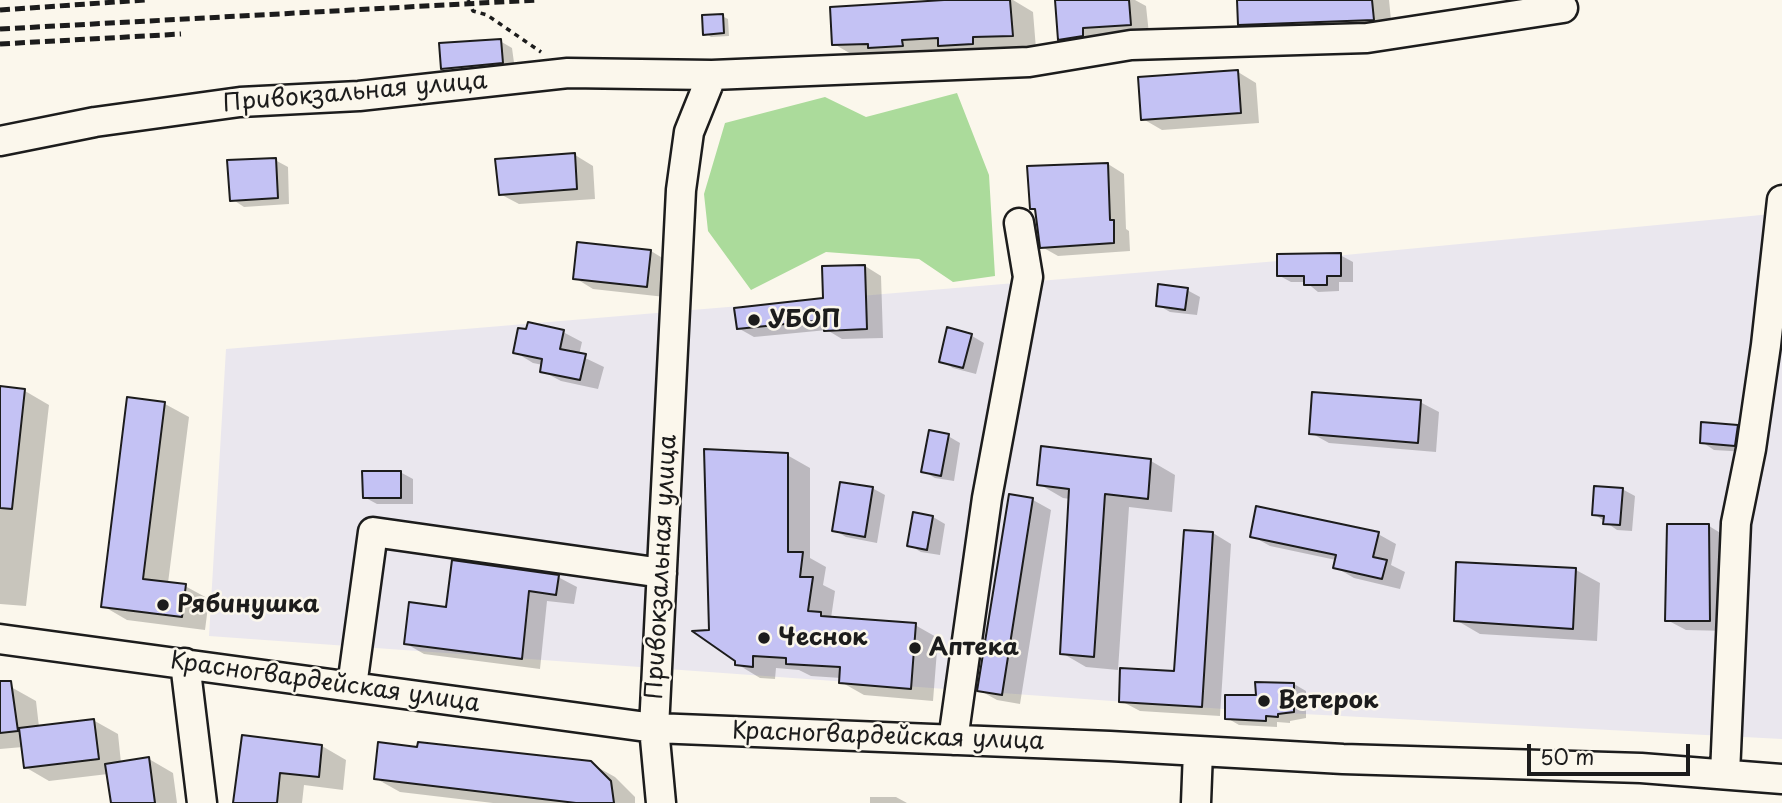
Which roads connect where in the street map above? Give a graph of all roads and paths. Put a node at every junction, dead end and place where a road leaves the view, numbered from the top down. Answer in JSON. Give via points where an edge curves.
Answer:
{"nodes":[{"id":1,"x":468,"y":0,"type":"edge"},
{"id":2,"x":1563,"y":8,"type":"dead end"},
{"id":3,"x":568,"y":73,"type":"junction"},
{"id":4,"x":712,"y":75,"type":"junction"},
{"id":5,"x":0,"y":141,"type":"edge"},
{"id":6,"x":1782,"y":200,"type":"edge"},
{"id":7,"x":1019,"y":223,"type":"dead end"},
{"id":8,"x":662,"y":573,"type":"junction"},
{"id":9,"x":0,"y":639,"type":"edge"},
{"id":10,"x":185,"y":663,"type":"junction"},
{"id":11,"x":352,"y":686,"type":"junction"},
{"id":12,"x":654,"y":728,"type":"junction"},
{"id":13,"x":953,"y":740,"type":"junction"},
{"id":14,"x":1198,"y":751,"type":"junction"},
{"id":15,"x":1725,"y":774,"type":"junction"},
{"id":16,"x":1782,"y":779,"type":"edge"},
{"id":17,"x":202,"y":803,"type":"edge"},
{"id":18,"x":661,"y":803,"type":"edge"},
{"id":19,"x":1196,"y":803,"type":"edge"}],
"edges":[{"from":1,"to":3,"type":"path","via":[[473,11],[526,39]]},
{"from":2,"to":4,"type":"street","name":"Привокзальная улица","via":[[1367,38],[1131,45],[1029,62]]},
{"from":3,"to":4,"type":"street","name":"Привокзальная улица"},
{"from":3,"to":5,"type":"street","name":"Привокзальная улица","via":[[359,96],[240,102],[95,122]]},
{"from":4,"to":8,"type":"street","name":"Привокзальная улица","via":[[689,132],[681,190]]},
{"from":6,"to":15,"type":"street","via":[[1766,345],[1736,523]]},
{"from":7,"to":13,"type":"street","via":[[1028,277],[986,498]]},
{"from":8,"to":11,"type":"street","via":[[373,532]]},
{"from":8,"to":12,"type":"street","name":"Привокзальная улица"},
{"from":9,"to":10,"type":"street","name":"Красногвардейская улица"},
{"from":10,"to":11,"type":"street","name":"Красногвардейская улица"},
{"from":10,"to":17,"type":"street"},
{"from":11,"to":12,"type":"street","name":"Красногвардейская улица"},
{"from":12,"to":13,"type":"street","name":"Красногвардейская улица"},
{"from":12,"to":18,"type":"street","name":"Привокзальная улица"},
{"from":13,"to":14,"type":"street","name":"Красногвардейская улица"},
{"from":14,"to":15,"type":"street","name":"Красногвардейская улица"},
{"from":14,"to":19,"type":"street"},
{"from":15,"to":16,"type":"street","name":"Красногвардейская улица"}]}
